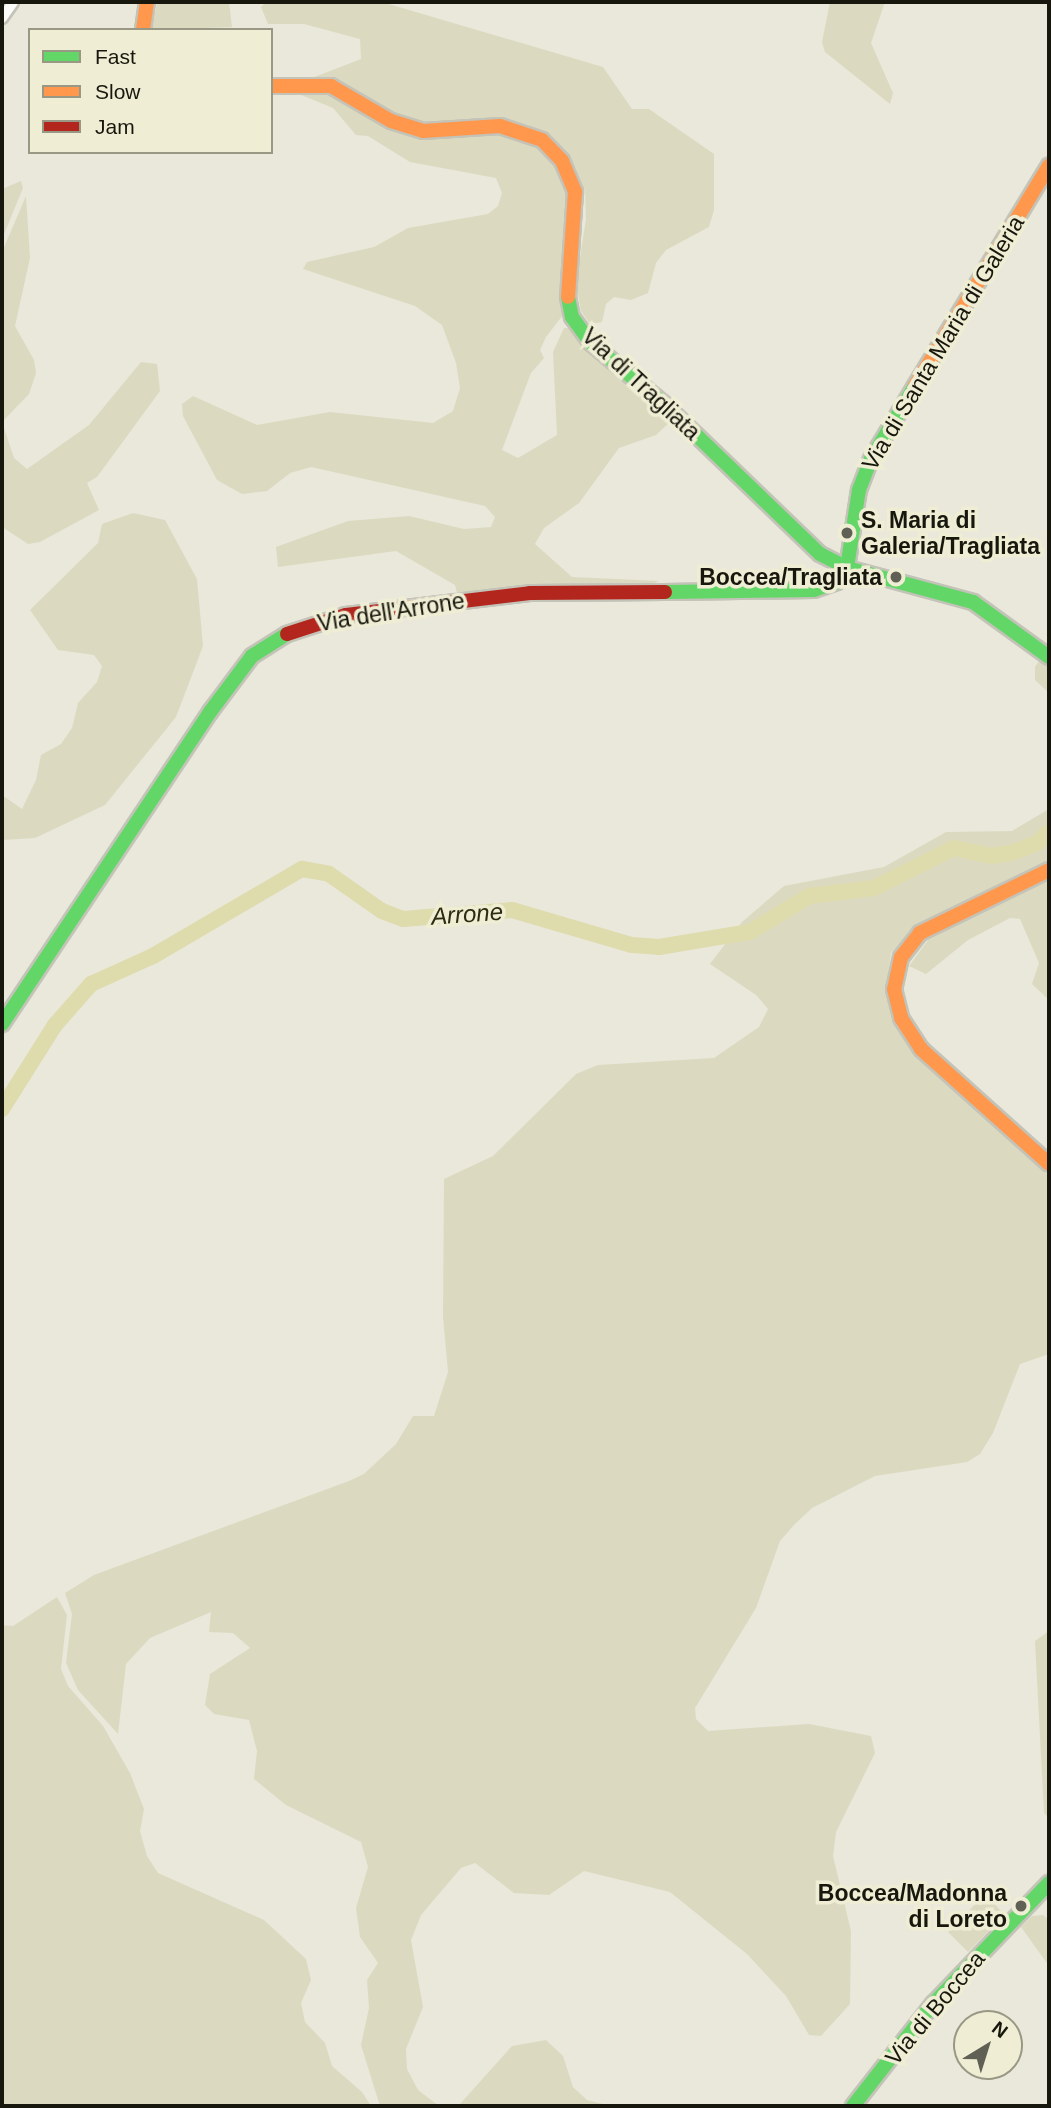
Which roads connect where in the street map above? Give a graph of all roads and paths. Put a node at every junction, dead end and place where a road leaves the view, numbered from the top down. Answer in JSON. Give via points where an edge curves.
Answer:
{"nodes":[{"id":1,"x":13,"y":2,"type":"edge"},
{"id":2,"x":147,"y":2,"type":"edge"},
{"id":3,"x":2,"y":18,"type":"edge"},
{"id":4,"x":143,"y":28,"type":"edge"},
{"id":5,"x":273,"y":86,"type":"edge"},
{"id":6,"x":1049,"y":166,"type":"edge"},
{"id":7,"x":847,"y":568,"type":"junction"},
{"id":8,"x":1049,"y":657,"type":"edge"},
{"id":9,"x":1049,"y":870,"type":"edge"},
{"id":10,"x":2,"y":1024,"type":"edge"},
{"id":11,"x":1049,"y":1164,"type":"edge"},
{"id":12,"x":1049,"y":1883,"type":"edge"},
{"id":13,"x":853,"y":2106,"type":"edge"}],
"edges":[{"from":1,"to":3,"type":"street"},
{"from":2,"to":4,"type":"street"},
{"from":5,"to":7,"type":"street","name":"Via di Tragliata","via":[[331,86],[387,119],[423,131],[500,126],[547,143],[562,161],[575,192],[566,283],[570,310],[580,331],[809,545]]},
{"from":6,"to":7,"type":"street","name":"Via di Santa Maria di Galeria","via":[[872,458],[859,490]]},
{"from":7,"to":8,"type":"street","via":[[973,602]]},
{"from":7,"to":10,"type":"street","name":"Via dell'Arrone","via":[[837,582],[821,589],[545,592],[354,614],[314,622],[276,638],[252,656],[204,720]]},
{"from":9,"to":11,"type":"street","via":[[920,933],[901,957],[894,989],[901,1018],[921,1049],[1013,1137]]},
{"from":12,"to":13,"type":"street","name":"Via di Boccea","via":[[933,2004]]}]}
